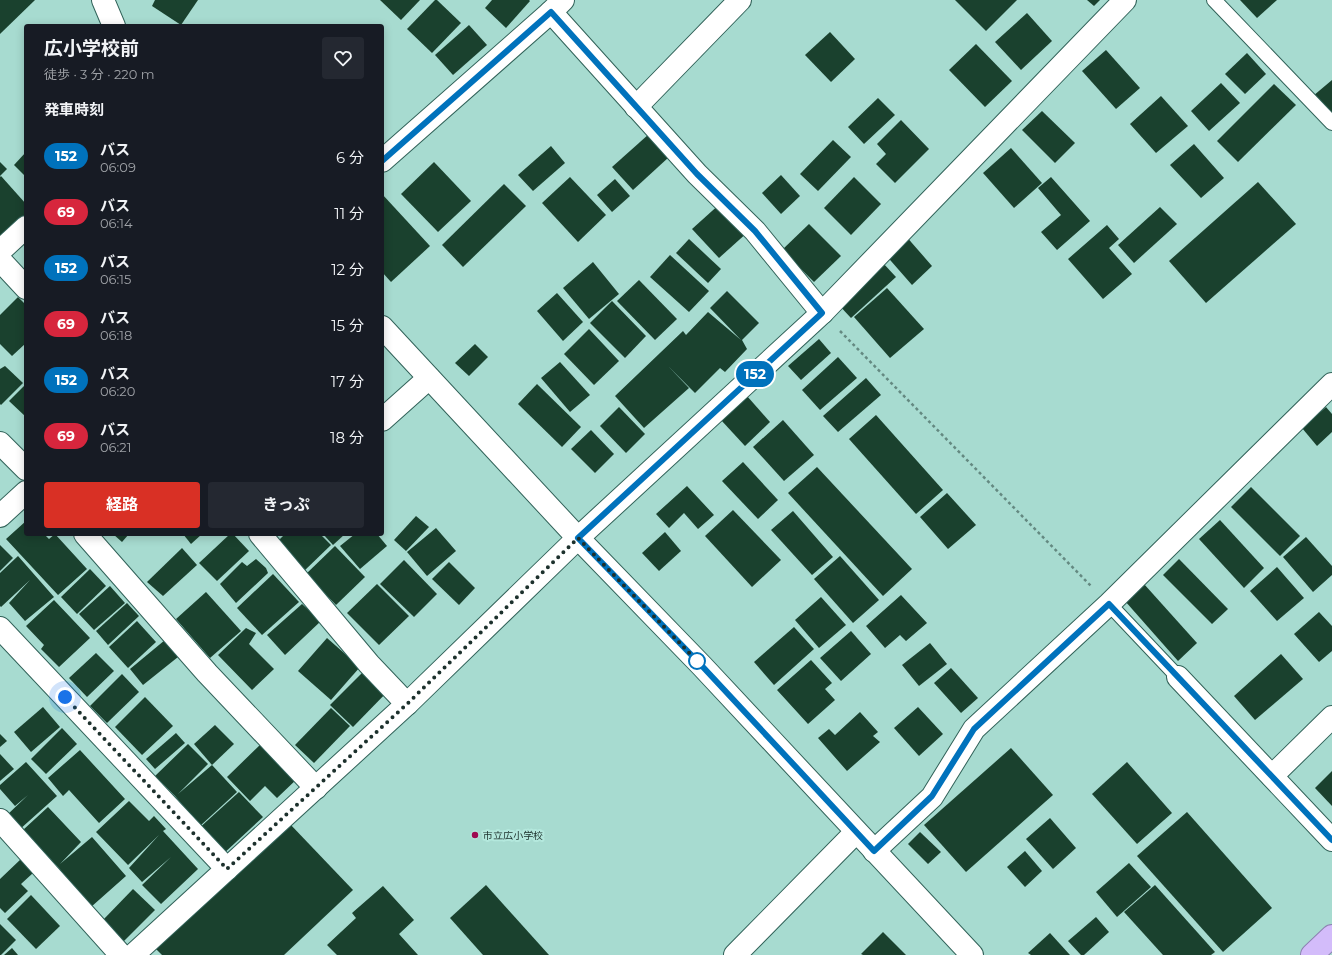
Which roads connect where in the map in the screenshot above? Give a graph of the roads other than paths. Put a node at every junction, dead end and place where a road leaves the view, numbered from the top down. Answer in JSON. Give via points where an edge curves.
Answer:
{"nodes":[{"id":1,"x":103,"y":0,"type":"edge"},
{"id":2,"x":740,"y":0,"type":"edge"},
{"id":3,"x":1125,"y":0,"type":"edge"},
{"id":4,"x":1214,"y":0,"type":"edge"},
{"id":5,"x":557,"y":6,"type":"edge"},
{"id":6,"x":113,"y":24,"type":"edge"},
{"id":7,"x":636,"y":107,"type":"junction"},
{"id":8,"x":1332,"y":123,"type":"edge"},
{"id":9,"x":384,"y":159,"type":"edge"},
{"id":10,"x":24,"y":229,"type":"edge"},
{"id":11,"x":0,"y":251,"type":"edge"},
{"id":12,"x":0,"y":260,"type":"edge"},
{"id":13,"x":24,"y":286,"type":"edge"},
{"id":14,"x":822,"y":313,"type":"junction"},
{"id":15,"x":384,"y":330,"type":"edge"},
{"id":16,"x":429,"y":378,"type":"junction"},
{"id":17,"x":1332,"y":384,"type":"edge"},
{"id":18,"x":384,"y":418,"type":"edge"},
{"id":19,"x":0,"y":443,"type":"edge"},
{"id":20,"x":24,"y":467,"type":"edge"},
{"id":21,"x":24,"y":494,"type":"edge"},
{"id":22,"x":0,"y":516,"type":"edge"},
{"id":23,"x":87,"y":536,"type":"edge"},
{"id":24,"x":262,"y":536,"type":"edge"},
{"id":25,"x":578,"y":538,"type":"junction"},
{"id":26,"x":1109,"y":604,"type":"junction"},
{"id":27,"x":0,"y":628,"type":"edge"},
{"id":28,"x":1178,"y":677,"type":"joint"},
{"id":29,"x":407,"y":704,"type":"junction"},
{"id":30,"x":1332,"y":717,"type":"edge"},
{"id":31,"x":1272,"y":776,"type":"junction"},
{"id":32,"x":316,"y":788,"type":"junction"},
{"id":33,"x":0,"y":820,"type":"edge"},
{"id":34,"x":856,"y":832,"type":"junction"},
{"id":35,"x":1332,"y":840,"type":"edge"},
{"id":36,"x":874,"y":851,"type":"junction"},
{"id":37,"x":227,"y":869,"type":"junction"},
{"id":38,"x":1332,"y":936,"type":"edge"},
{"id":39,"x":121,"y":955,"type":"edge"},
{"id":40,"x":133,"y":955,"type":"edge"},
{"id":41,"x":735,"y":955,"type":"edge"},
{"id":42,"x":972,"y":955,"type":"edge"},
{"id":43,"x":1312,"y":955,"type":"edge"}],
"edges":[{"from":1,"to":6,"type":"street"},
{"from":2,"to":7,"type":"street"},
{"from":3,"to":14,"type":"street"},
{"from":4,"to":8,"type":"lane"},
{"from":5,"to":7,"type":"street"},
{"from":5,"to":9,"type":"street"},
{"from":7,"to":14,"type":"street","via":[[697,174],[755,231]]},
{"from":10,"to":11,"type":"street"},
{"from":12,"to":13,"type":"street"},
{"from":14,"to":25,"type":"street"},
{"from":15,"to":16,"type":"street"},
{"from":16,"to":18,"type":"street"},
{"from":16,"to":25,"type":"street"},
{"from":17,"to":26,"type":"street"},
{"from":19,"to":20,"type":"street"},
{"from":21,"to":22,"type":"street"},
{"from":23,"to":32,"type":"street","via":[[207,673]]},
{"from":24,"to":29,"type":"street","via":[[369,664]]},
{"from":25,"to":29,"type":"street"},
{"from":25,"to":34,"type":"street","via":[[702,666]]},
{"from":26,"to":28,"type":"lane"},
{"from":26,"to":36,"type":"street","via":[[974,729],[932,796]]},
{"from":27,"to":37,"type":"street"},
{"from":28,"to":31,"type":"street"},
{"from":29,"to":32,"type":"street"},
{"from":30,"to":31,"type":"street"},
{"from":31,"to":35,"type":"street"},
{"from":32,"to":37,"type":"street"},
{"from":33,"to":39,"type":"street"},
{"from":34,"to":36,"type":"street"},
{"from":34,"to":41,"type":"street"},
{"from":36,"to":42,"type":"street"},
{"from":37,"to":40,"type":"street"},
{"from":38,"to":43,"type":"highway"}]}
